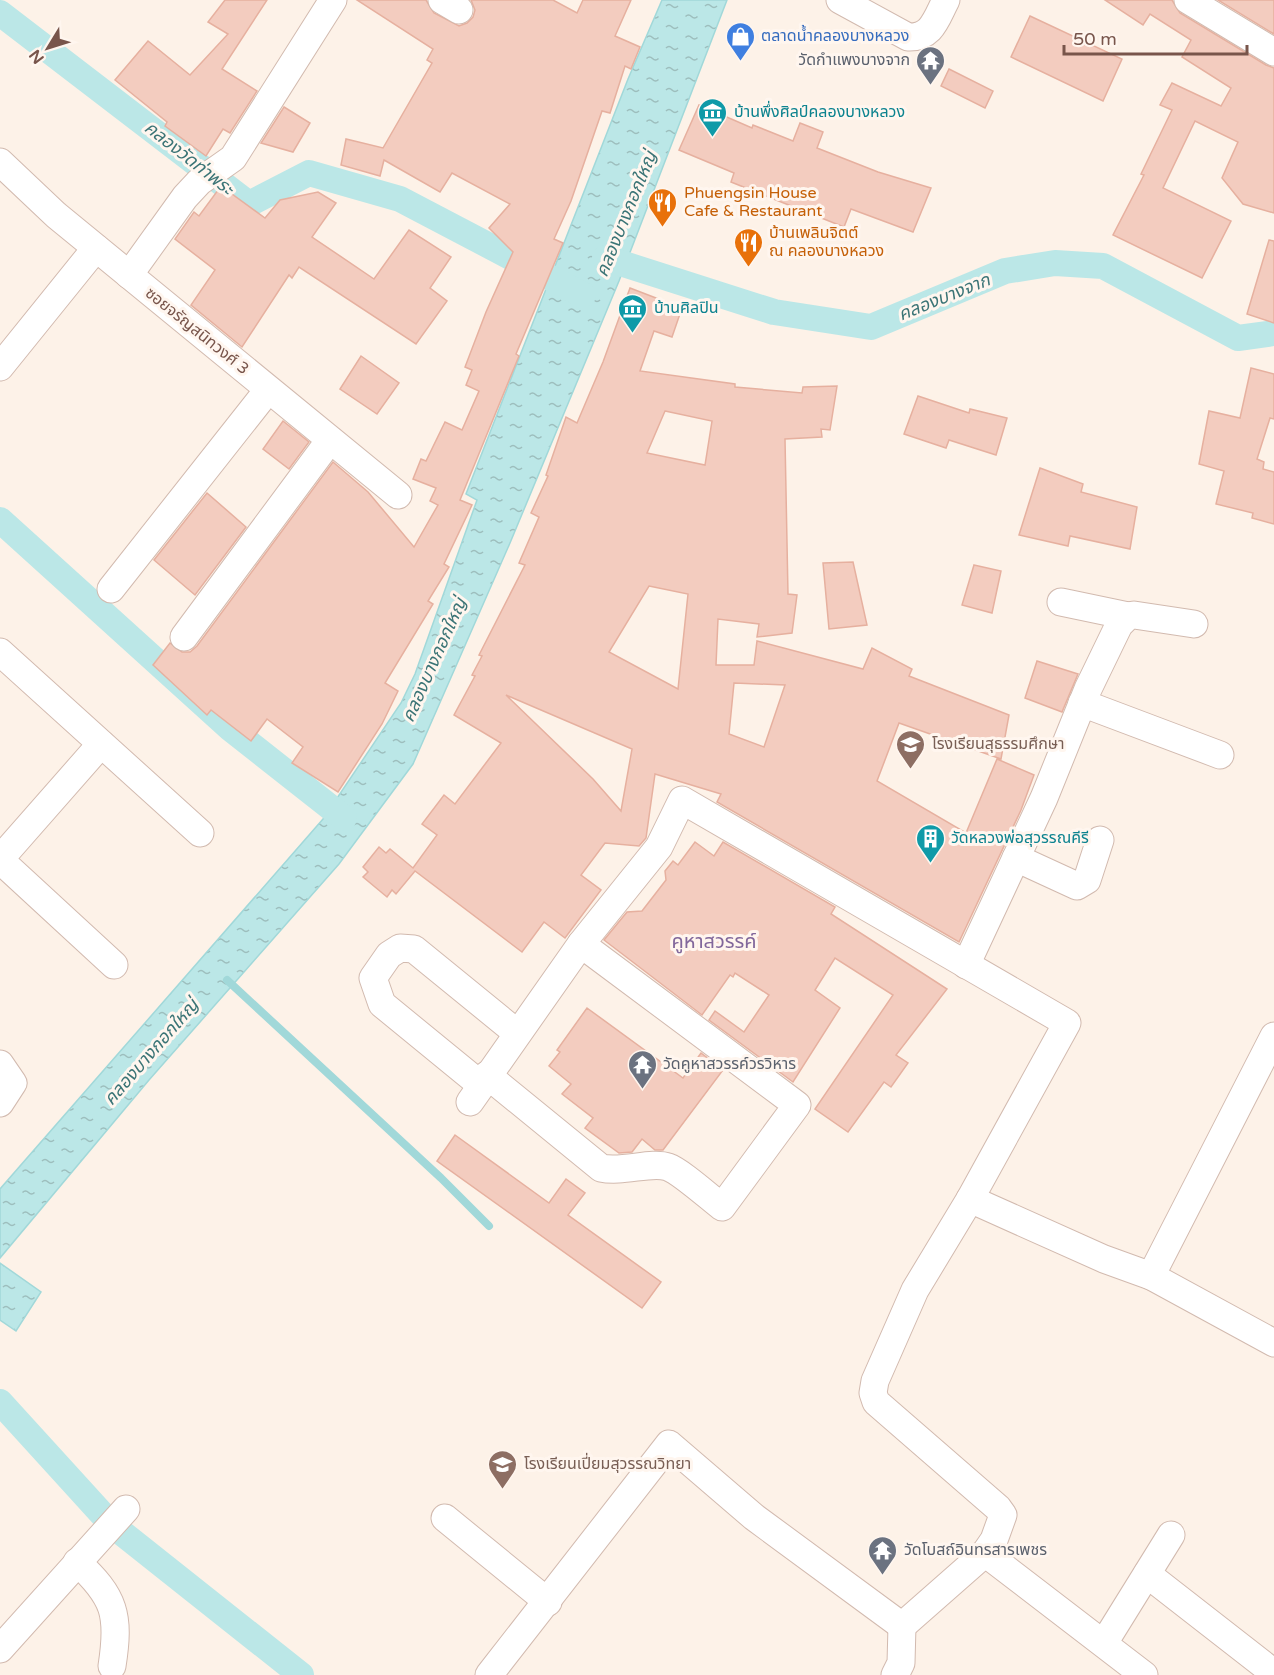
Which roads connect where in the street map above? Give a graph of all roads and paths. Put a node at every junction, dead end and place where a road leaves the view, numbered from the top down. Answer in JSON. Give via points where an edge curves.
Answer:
{"nodes":[{"id":1,"x":333,"y":0,"type":"edge"},
{"id":2,"x":840,"y":0,"type":"edge"},
{"id":3,"x":946,"y":0,"type":"edge"},
{"id":4,"x":1188,"y":0,"type":"edge"},
{"id":5,"x":1274,"y":52,"type":"edge"},
{"id":6,"x":0,"y":162,"type":"edge"},
{"id":7,"x":96,"y":248,"type":"junction"},
{"id":8,"x":129,"y":275,"type":"junction"},
{"id":9,"x":0,"y":368,"type":"edge"},
{"id":10,"x":268,"y":390,"type":"junction"},
{"id":11,"x":330,"y":440,"type":"junction"},
{"id":12,"x":398,"y":495,"type":"dead end"},
{"id":13,"x":111,"y":589,"type":"dead end"},
{"id":14,"x":1061,"y":602,"type":"dead end"},
{"id":15,"x":1128,"y":616,"type":"junction"},
{"id":16,"x":1194,"y":624,"type":"dead end"},
{"id":17,"x":183,"y":637,"type":"dead end"},
{"id":18,"x":1,"y":654,"type":"edge"},
{"id":19,"x":1082,"y":703,"type":"junction"},
{"id":20,"x":100,"y":744,"type":"junction"},
{"id":21,"x":1220,"y":755,"type":"dead end"},
{"id":22,"x":200,"y":833,"type":"dead end"},
{"id":23,"x":1100,"y":840,"type":"dead end"},
{"id":24,"x":1016,"y":858,"type":"junction"},
{"id":25,"x":0,"y":860,"type":"edge"},
{"id":26,"x":580,"y":944,"type":"junction"},
{"id":27,"x":114,"y":965,"type":"dead end"},
{"id":28,"x":966,"y":965,"type":"junction"},
{"id":29,"x":517,"y":1033,"type":"junction"},
{"id":30,"x":1274,"y":1036,"type":"edge"},
{"id":31,"x":0,"y":1064,"type":"edge"},
{"id":32,"x":479,"y":1088,"type":"junction"},
{"id":33,"x":0,"y":1103,"type":"edge"},
{"id":34,"x":970,"y":1199,"type":"junction"},
{"id":35,"x":1151,"y":1276,"type":"junction"},
{"id":36,"x":1274,"y":1343,"type":"edge"},
{"id":37,"x":126,"y":1509,"type":"dead end"},
{"id":38,"x":445,"y":1518,"type":"dead end"},
{"id":39,"x":1171,"y":1535,"type":"dead end"},
{"id":40,"x":985,"y":1553,"type":"junction"},
{"id":41,"x":77,"y":1562,"type":"junction"},
{"id":42,"x":1147,"y":1574,"type":"junction"},
{"id":43,"x":548,"y":1602,"type":"junction"},
{"id":44,"x":902,"y":1626,"type":"junction"},
{"id":45,"x":1104,"y":1643,"type":"junction"},
{"id":46,"x":0,"y":1649,"type":"edge"},
{"id":47,"x":112,"y":1666,"type":"dead end"},
{"id":48,"x":1274,"y":1673,"type":"edge"},
{"id":49,"x":489,"y":1675,"type":"edge"},
{"id":50,"x":895,"y":1675,"type":"edge"},
{"id":51,"x":1144,"y":1675,"type":"edge"}],
"edges":[{"from":1,"to":8,"type":"street","via":[[275,94],[216,171],[185,197]]},
{"from":2,"to":3,"type":"street","via":[[908,37],[920,38],[929,32]]},
{"from":4,"to":5,"type":"street"},
{"from":6,"to":7,"type":"street","name":"ซอยจรัญสนิทวงศ์ 3"},
{"from":7,"to":8,"type":"street","name":"ซอยจรัญสนิทวงศ์ 3"},
{"from":7,"to":9,"type":"street"},
{"from":8,"to":10,"type":"street","name":"ซอยจรัญสนิทวงศ์ 3"},
{"from":10,"to":11,"type":"street","name":"ซอยจรัญสนิทวงศ์ 3"},
{"from":10,"to":13,"type":"street"},
{"from":11,"to":12,"type":"street","name":"ซอยจรัญสนิทวงศ์ 3"},
{"from":11,"to":17,"type":"street"},
{"from":14,"to":15,"type":"street"},
{"from":15,"to":16,"type":"street","via":[[1147,615]]},
{"from":15,"to":19,"type":"street","via":[[1119,625]]},
{"from":18,"to":20,"type":"street"},
{"from":19,"to":21,"type":"street"},
{"from":19,"to":24,"type":"street"},
{"from":20,"to":22,"type":"street"},
{"from":20,"to":25,"type":"street"},
{"from":23,"to":24,"type":"street","via":[[1087,880],[1077,886]]},
{"from":24,"to":28,"type":"street"},
{"from":25,"to":27,"type":"street"},
{"from":26,"to":28,"type":"street","via":[[659,847],[682,800]]},
{"from":26,"to":29,"type":"street"},
{"from":26,"to":32,"type":"street","via":[[797,1105],[722,1207],[668,1167],[617,1172],[601,1168]]},
{"from":28,"to":34,"type":"street","via":[[1067,1023]]},
{"from":29,"to":32,"type":"street"},
{"from":29,"to":32,"type":"street","via":[[414,949],[400,948],[380,966],[373,978],[382,1004]]},
{"from":30,"to":35,"type":"street"},
{"from":31,"to":33,"type":"street","via":[[13,1083]]},
{"from":34,"to":35,"type":"street"},
{"from":34,"to":40,"type":"street","via":[[915,1290],[873,1393],[876,1402],[1003,1515]]},
{"from":35,"to":36,"type":"street"},
{"from":37,"to":41,"type":"street"},
{"from":38,"to":43,"type":"street"},
{"from":39,"to":42,"type":"street"},
{"from":40,"to":44,"type":"street"},
{"from":40,"to":45,"type":"street"},
{"from":41,"to":46,"type":"street"},
{"from":41,"to":47,"type":"street","via":[[95,1579],[114,1610]]},
{"from":42,"to":45,"type":"street"},
{"from":42,"to":48,"type":"street"},
{"from":43,"to":44,"type":"street","via":[[669,1444],[754,1517]]},
{"from":43,"to":49,"type":"street"},
{"from":44,"to":50,"type":"street","via":[[901,1663]]},
{"from":45,"to":51,"type":"street"}]}
